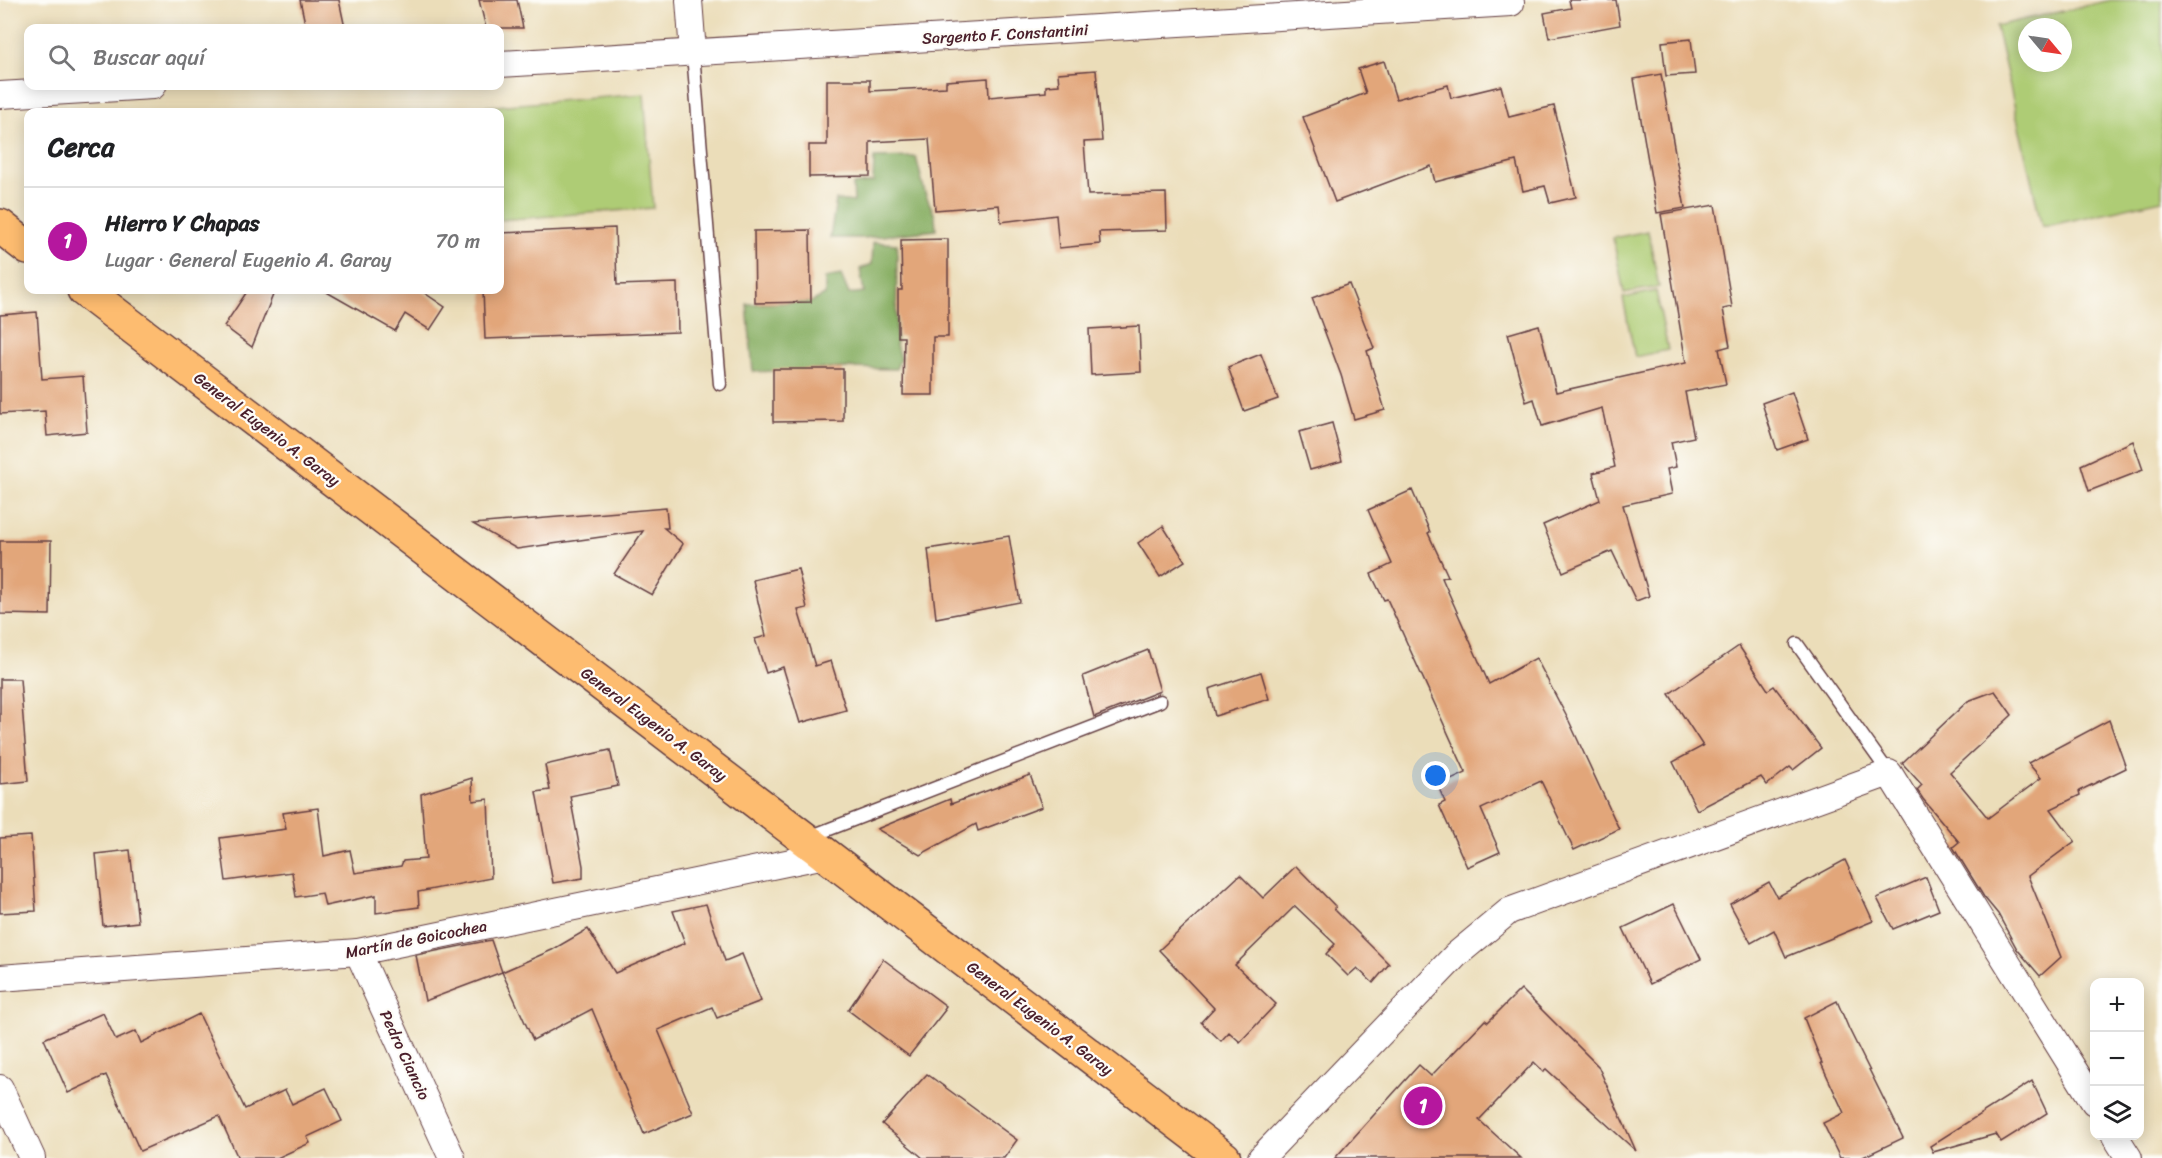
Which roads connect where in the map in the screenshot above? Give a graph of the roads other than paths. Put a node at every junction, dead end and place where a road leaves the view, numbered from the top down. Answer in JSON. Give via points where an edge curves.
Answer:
{"nodes":[{"id":1,"x":689,"y":0,"type":"edge"},
{"id":2,"x":1511,"y":3,"type":"dead end"},
{"id":3,"x":693,"y":52,"type":"junction"},
{"id":4,"x":504,"y":64,"type":"edge"},
{"id":5,"x":82,"y":90,"type":"edge"},
{"id":6,"x":12,"y":94,"type":"edge"},
{"id":7,"x":0,"y":107,"type":"edge"},
{"id":8,"x":0,"y":226,"type":"edge"},
{"id":9,"x":24,"y":245,"type":"edge"},
{"id":10,"x":89,"y":294,"type":"edge"},
{"id":11,"x":720,"y":384,"type":"dead end"},
{"id":12,"x":1797,"y":644,"type":"dead end"},
{"id":13,"x":1161,"y":701,"type":"dead end"},
{"id":14,"x":1889,"y":773,"type":"junction"},
{"id":15,"x":815,"y":847,"type":"junction"},
{"id":16,"x":358,"y":952,"type":"junction"},
{"id":17,"x":0,"y":978,"type":"edge"},
{"id":18,"x":0,"y":1088,"type":"edge"},
{"id":19,"x":2090,"y":1096,"type":"edge"},
{"id":20,"x":2118,"y":1140,"type":"edge"},
{"id":21,"x":32,"y":1158,"type":"edge"},
{"id":22,"x":452,"y":1158,"type":"edge"},
{"id":23,"x":1224,"y":1158,"type":"edge"},
{"id":24,"x":1261,"y":1158,"type":"edge"},
{"id":25,"x":2130,"y":1158,"type":"edge"}],
"edges":[{"from":1,"to":3,"type":"street"},
{"from":2,"to":3,"type":"street","name":"Sargento F. Constantini"},
{"from":3,"to":4,"type":"street","name":"Sargento F. Constantini"},
{"from":3,"to":11,"type":"lane"},
{"from":5,"to":6,"type":"street"},
{"from":6,"to":7,"type":"street"},
{"from":8,"to":9,"type":"main road"},
{"from":10,"to":15,"type":"main road","name":"General Eugenio A. Garay"},
{"from":12,"to":14,"type":"lane"},
{"from":13,"to":15,"type":"lane"},
{"from":14,"to":19,"type":"street"},
{"from":14,"to":24,"type":"street","via":[[1509,911],[1456,955]]},
{"from":15,"to":16,"type":"street","name":"Martín de Goicochea"},
{"from":15,"to":23,"type":"main road","name":"General Eugenio A. Garay"},
{"from":16,"to":17,"type":"street","name":"Martín de Goicochea"},
{"from":16,"to":22,"type":"street","name":"Pedro Ciancio"},
{"from":18,"to":21,"type":"street"},
{"from":20,"to":25,"type":"street"}]}
